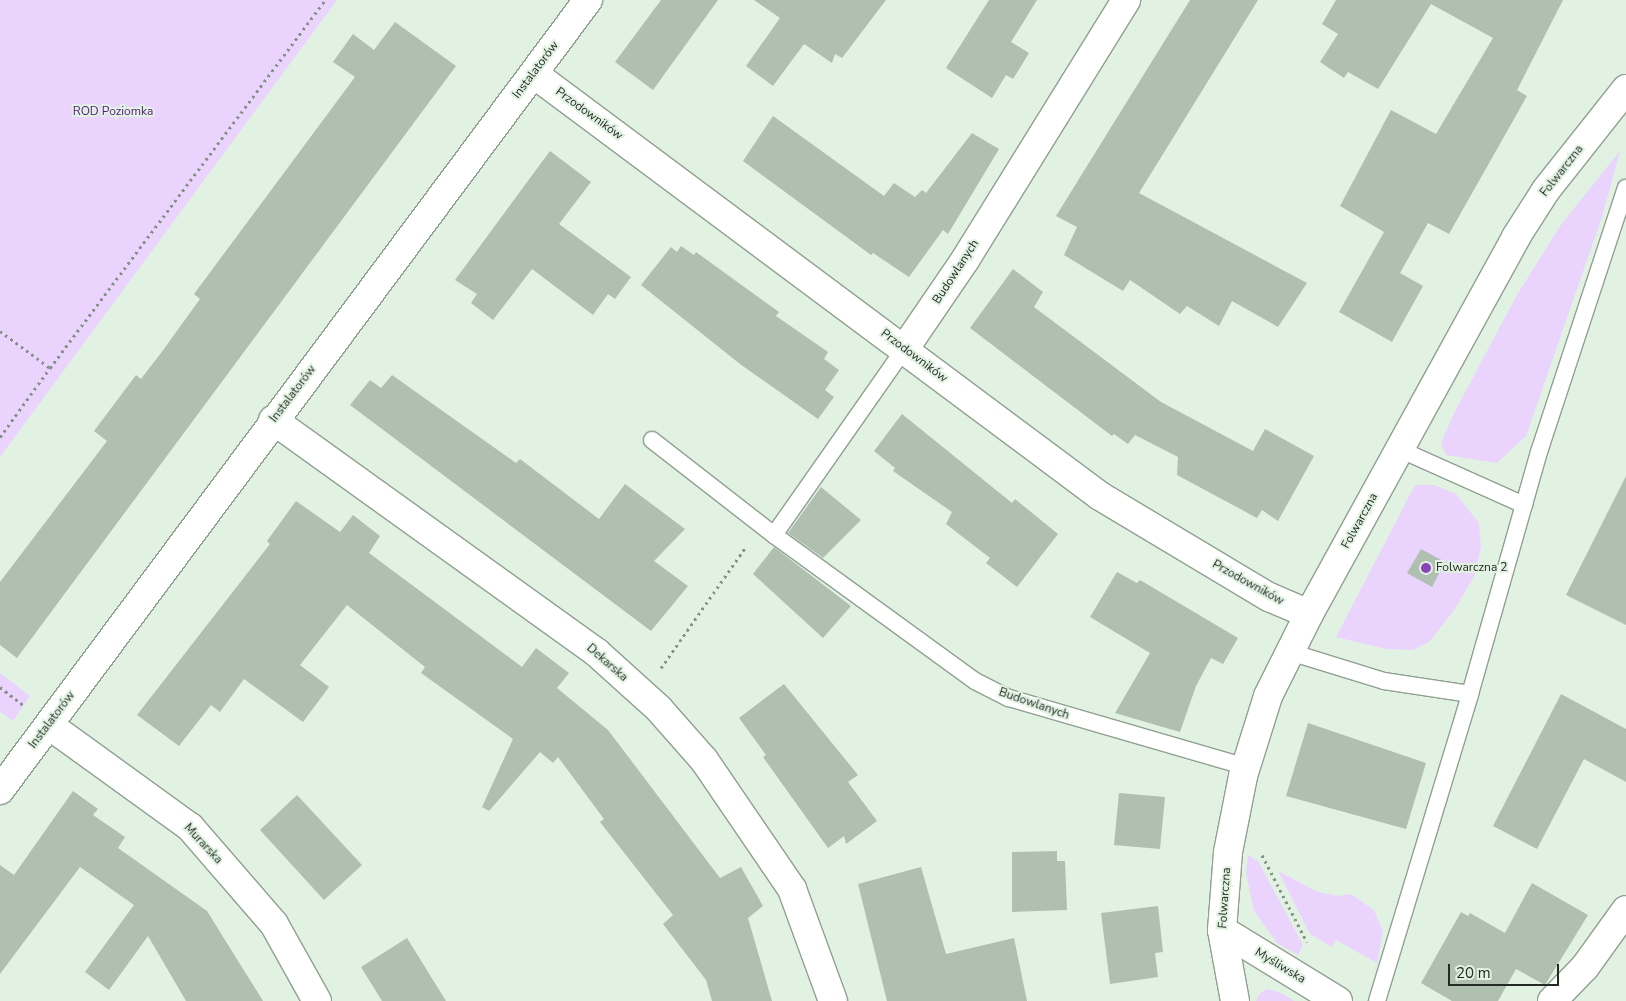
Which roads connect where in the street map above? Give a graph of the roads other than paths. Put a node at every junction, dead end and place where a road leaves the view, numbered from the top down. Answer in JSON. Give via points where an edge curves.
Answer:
{"nodes":[{"id":1,"x":588,"y":0,"type":"edge"},
{"id":2,"x":1126,"y":0,"type":"edge"},
{"id":3,"x":534,"y":74,"type":"junction"},
{"id":4,"x":1626,"y":90,"type":"edge"},
{"id":5,"x":1626,"y":188,"type":"edge"},
{"id":6,"x":905,"y":348,"type":"junction"},
{"id":7,"x":273,"y":420,"type":"junction"},
{"id":8,"x":652,"y":440,"type":"dead end"},
{"id":9,"x":1399,"y":449,"type":"junction"},
{"id":10,"x":1524,"y":505,"type":"junction"},
{"id":11,"x":774,"y":535,"type":"junction"},
{"id":12,"x":1309,"y":614,"type":"junction"},
{"id":13,"x":1290,"y":652,"type":"junction"},
{"id":14,"x":1470,"y":694,"type":"junction"},
{"id":15,"x":49,"y":725,"type":"junction"},
{"id":16,"x":1246,"y":767,"type":"junction"},
{"id":17,"x":0,"y":790,"type":"edge"},
{"id":18,"x":1626,"y":910,"type":"edge"},
{"id":19,"x":1222,"y":930,"type":"junction"},
{"id":20,"x":317,"y":1001,"type":"edge"},
{"id":21,"x":833,"y":1001,"type":"edge"},
{"id":22,"x":1235,"y":1001,"type":"edge"},
{"id":23,"x":1338,"y":1001,"type":"edge"},
{"id":24,"x":1377,"y":1001,"type":"edge"},
{"id":25,"x":1552,"y":1001,"type":"edge"}],
"edges":[{"from":1,"to":3,"type":"street","name":"Instalatorów"},
{"from":2,"to":6,"type":"street","name":"Budowlanych","via":[[965,260]]},
{"from":3,"to":6,"type":"street","name":"Przodowników"},
{"from":3,"to":7,"type":"street","name":"Instalatorów"},
{"from":4,"to":9,"type":"street","name":"Folwarczna","via":[[1546,190],[1516,237]]},
{"from":5,"to":10,"type":"lane"},
{"from":6,"to":11,"type":"lane","name":"Budowlanych"},
{"from":6,"to":12,"type":"street","name":"Przodowników","via":[[1100,496],[1269,596]]},
{"from":7,"to":15,"type":"street","name":"Instalatorów"},
{"from":7,"to":21,"type":"street","name":"Dekarska","via":[[596,652],[638,690],[704,760],[792,889]]},
{"from":8,"to":11,"type":"lane","name":"Budowlanych"},
{"from":9,"to":10,"type":"lane"},
{"from":9,"to":12,"type":"street","name":"Folwarczna"},
{"from":10,"to":14,"type":"lane"},
{"from":11,"to":16,"type":"lane","name":"Budowlanych","via":[[975,681],[1009,698]]},
{"from":12,"to":13,"type":"street","name":"Folwarczna"},
{"from":13,"to":14,"type":"lane","via":[[1384,681]]},
{"from":13,"to":16,"type":"street","name":"Folwarczna","via":[[1268,696]]},
{"from":14,"to":24,"type":"lane"},
{"from":15,"to":17,"type":"street","name":"Instalatorów"},
{"from":15,"to":20,"type":"street","name":"Murarska","via":[[190,827],[274,924]]},
{"from":16,"to":19,"type":"street","name":"Folwarczna","via":[[1228,852]]},
{"from":18,"to":25,"type":"street","via":[[1585,966]]},
{"from":19,"to":22,"type":"street","name":"Folwarczna"},
{"from":19,"to":23,"type":"street","name":"Myśliwska"}]}
